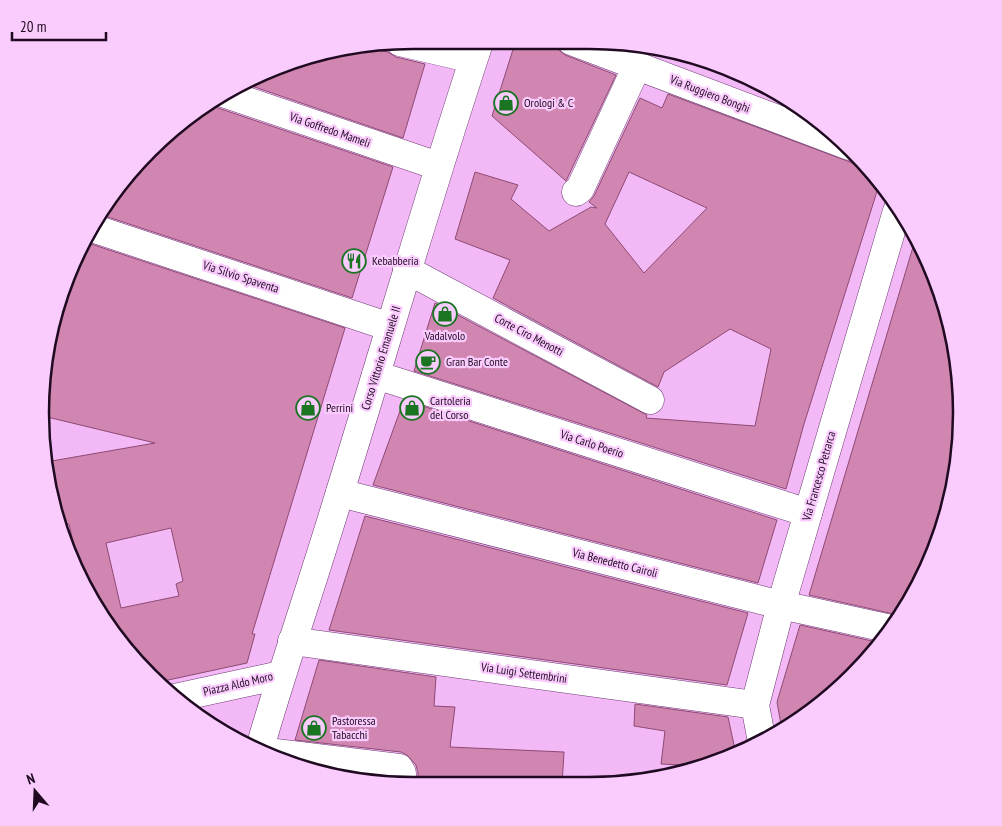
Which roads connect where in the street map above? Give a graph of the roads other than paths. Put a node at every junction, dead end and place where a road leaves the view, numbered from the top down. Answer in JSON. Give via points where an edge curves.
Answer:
{"nodes":[{"id":1,"x":593,"y":49,"type":"edge"},
{"id":2,"x":476,"y":50,"type":"edge"},
{"id":3,"x":637,"y":66,"type":"junction"},
{"id":4,"x":234,"y":97,"type":"edge"},
{"id":5,"x":828,"y":138,"type":"edge"},
{"id":6,"x":438,"y":166,"type":"junction"},
{"id":7,"x":576,"y":192,"type":"dead end"},
{"id":8,"x":895,"y":217,"type":"edge"},
{"id":9,"x":99,"y":230,"type":"edge"},
{"id":10,"x":407,"y":270,"type":"junction"},
{"id":11,"x":390,"y":327,"type":"junction"},
{"id":12,"x":376,"y":375,"type":"junction"},
{"id":13,"x":650,"y":400,"type":"dead end"},
{"id":14,"x":340,"y":493,"type":"junction"},
{"id":15,"x":808,"y":513,"type":"junction"},
{"id":16,"x":782,"y":605,"type":"junction"},
{"id":17,"x":883,"y":627,"type":"edge"},
{"id":18,"x":292,"y":641,"type":"junction"},
{"id":19,"x":281,"y":674,"type":"junction"},
{"id":20,"x":184,"y":696,"type":"edge"},
{"id":21,"x":755,"y":706,"type":"junction"},
{"id":22,"x":760,"y":734,"type":"edge"},
{"id":23,"x":261,"y":744,"type":"edge"},
{"id":24,"x":286,"y":754,"type":"edge"},
{"id":25,"x":402,"y":777,"type":"edge"}],
"edges":[{"from":1,"to":3,"type":"street","name":"Via Ruggiero Bonghi"},
{"from":2,"to":6,"type":"street","name":"Corso Vittorio Emanuele II"},
{"from":3,"to":5,"type":"street","name":"Via Ruggiero Bonghi"},
{"from":3,"to":7,"type":"street"},
{"from":4,"to":6,"type":"street","name":"Via Goffredo Mameli"},
{"from":6,"to":10,"type":"street","name":"Corso Vittorio Emanuele II"},
{"from":8,"to":15,"type":"street","name":"Via Francesco Petrarca"},
{"from":9,"to":11,"type":"street","name":"Via Silvio Spaventa"},
{"from":10,"to":11,"type":"street","name":"Corso Vittorio Emanuele II"},
{"from":10,"to":13,"type":"street","name":"Corte Ciro Menotti"},
{"from":11,"to":12,"type":"street","name":"Corso Vittorio Emanuele II"},
{"from":12,"to":14,"type":"street","name":"Corso Vittorio Emanuele II"},
{"from":12,"to":15,"type":"street","name":"Via Carlo Poerio"},
{"from":14,"to":16,"type":"street","name":"Via Benedetto Cairoli"},
{"from":14,"to":18,"type":"street","name":"Corso Vittorio Emanuele II"},
{"from":15,"to":16,"type":"street","name":"Via Francesco Petrarca"},
{"from":16,"to":17,"type":"street","name":"Via Benedetto Cairoli"},
{"from":16,"to":21,"type":"street","name":"Via Francesco Petrarca"},
{"from":18,"to":19,"type":"street","name":"Corso Vittorio Emanuele II"},
{"from":18,"to":21,"type":"street","name":"Via Luigi Settembrini"},
{"from":19,"to":20,"type":"street","name":"Piazza Aldo Moro"},
{"from":19,"to":23,"type":"street","name":"Piazza Aldo Moro"},
{"from":21,"to":22,"type":"street","name":"Via Francesco Petrarca"},
{"from":24,"to":25,"type":"street","via":[[399,768]]}]}
